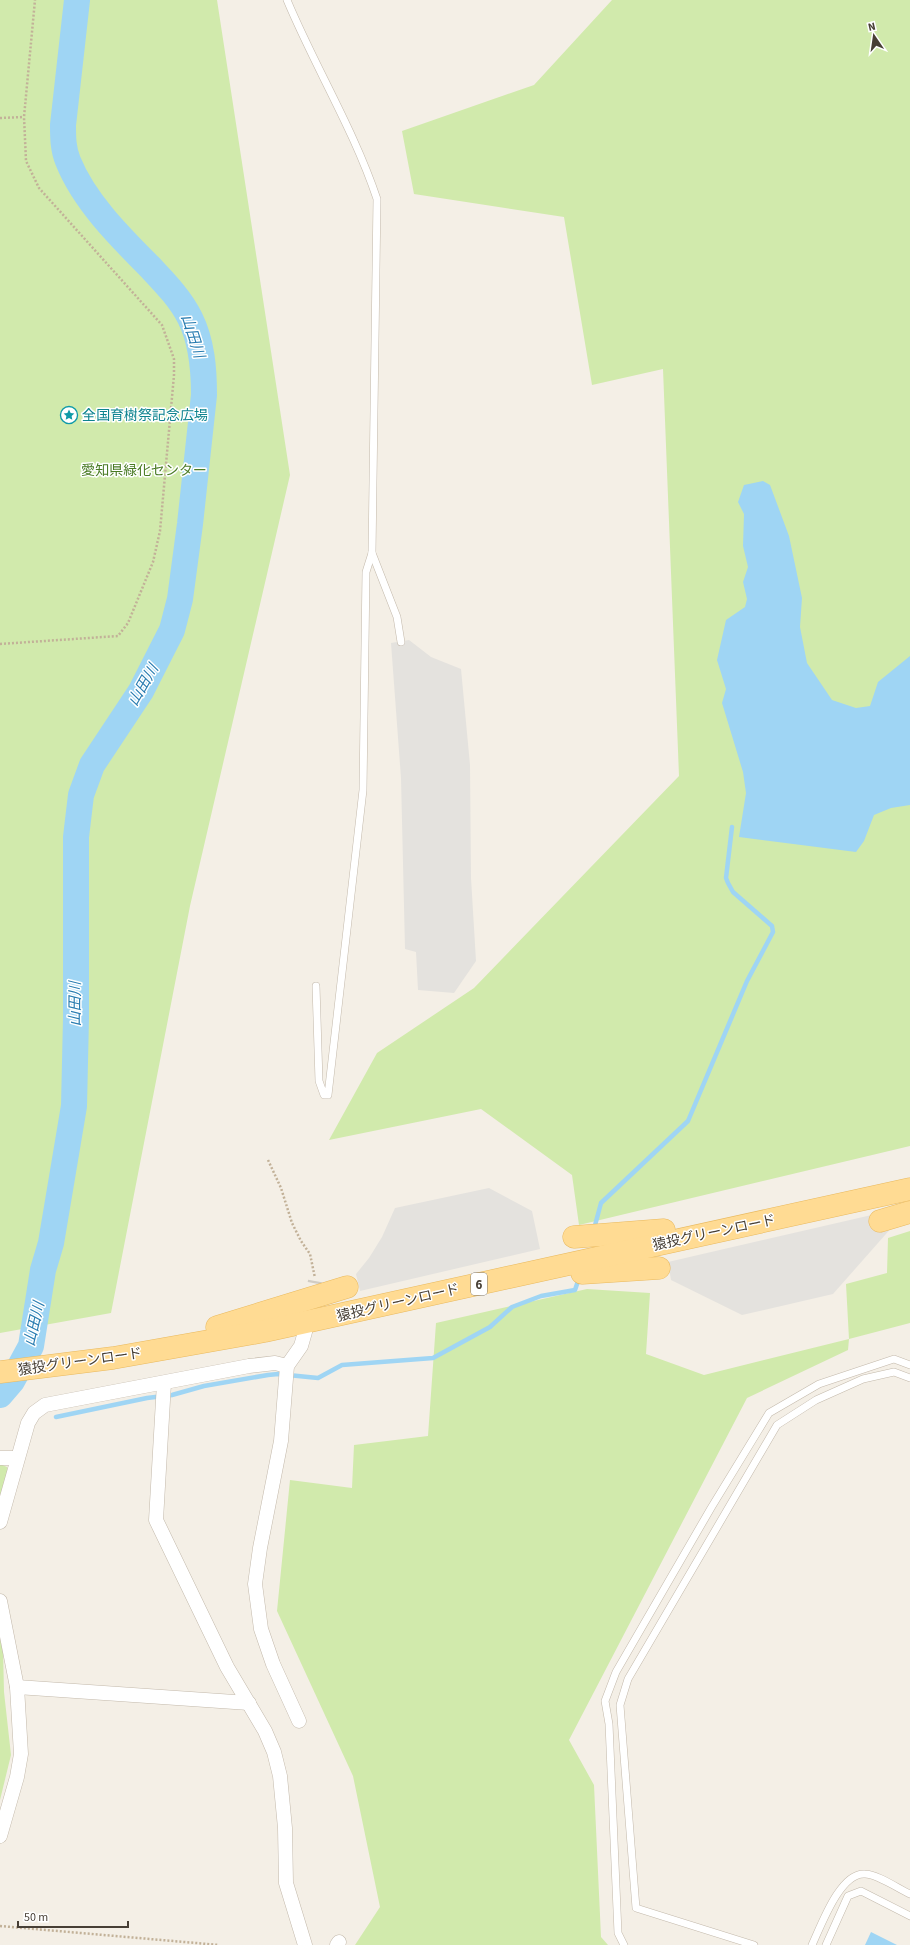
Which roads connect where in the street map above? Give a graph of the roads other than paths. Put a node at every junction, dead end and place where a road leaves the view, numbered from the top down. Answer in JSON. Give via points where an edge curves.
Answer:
{"nodes":[{"id":1,"x":287,"y":0,"type":"edge"},
{"id":2,"x":372,"y":553,"type":"junction"},
{"id":3,"x":401,"y":642,"type":"dead end"},
{"id":4,"x":316,"y":986,"type":"dead end"},
{"id":5,"x":910,"y":1184,"type":"edge"},
{"id":6,"x":910,"y":1189,"type":"edge"},
{"id":7,"x":910,"y":1212,"type":"edge"},
{"id":8,"x":880,"y":1221,"type":"dead end"},
{"id":9,"x":574,"y":1238,"type":"dead end"},
{"id":10,"x":659,"y":1268,"type":"dead end"},
{"id":11,"x":347,"y":1287,"type":"dead end"},
{"id":12,"x":348,"y":1313,"type":"junction"},
{"id":13,"x":305,"y":1332,"type":"dead end"},
{"id":14,"x":113,"y":1358,"type":"junction"},
{"id":15,"x":910,"y":1365,"type":"edge"},
{"id":16,"x":287,"y":1366,"type":"junction"},
{"id":17,"x":0,"y":1372,"type":"edge"},
{"id":18,"x":910,"y":1378,"type":"edge"},
{"id":19,"x":164,"y":1383,"type":"junction"},
{"id":20,"x":0,"y":1458,"type":"edge"},
{"id":21,"x":17,"y":1458,"type":"junction"},
{"id":22,"x":0,"y":1522,"type":"edge"},
{"id":23,"x":0,"y":1601,"type":"edge"},
{"id":24,"x":17,"y":1687,"type":"junction"},
{"id":25,"x":249,"y":1703,"type":"junction"},
{"id":26,"x":298,"y":1721,"type":"dead end"},
{"id":27,"x":0,"y":1836,"type":"edge"},
{"id":28,"x":910,"y":1894,"type":"edge"},
{"id":29,"x":910,"y":1916,"type":"edge"},
{"id":30,"x":305,"y":1945,"type":"edge"},
{"id":31,"x":624,"y":1945,"type":"edge"},
{"id":32,"x":754,"y":1945,"type":"edge"},
{"id":33,"x":812,"y":1945,"type":"edge"},
{"id":34,"x":826,"y":1945,"type":"edge"}],
"edges":[{"from":1,"to":2,"type":"lane","via":[[298,28],[366,165],[377,199]]},
{"from":2,"to":3,"type":"lane","via":[[397,617]]},
{"from":2,"to":4,"type":"lane","via":[[366,572],[363,790],[328,1095],[324,1095],[319,1081]]},
{"from":5,"to":9,"type":"main road","via":[[701,1224],[631,1234]]},
{"from":6,"to":12,"type":"main road","name":"猿投グリーンロード","number":"6"},
{"from":7,"to":8,"type":"main road"},
{"from":10,"to":12,"type":"main road","via":[[564,1275],[384,1310]]},
{"from":11,"to":14,"type":"main road"},
{"from":12,"to":14,"type":"main road","name":"猿投グリーンロード","number":"6","via":[[197,1344]]},
{"from":13,"to":16,"type":"street","via":[[301,1346]]},
{"from":14,"to":17,"type":"main road","name":"猿投グリーンロード","number":"6"},
{"from":15,"to":31,"type":"lane","via":[[894,1359],[818,1384],[768,1413],[616,1672],[605,1701],[609,1724],[618,1933]]},
{"from":16,"to":19,"type":"street","via":[[275,1363],[249,1366]]},
{"from":16,"to":26,"type":"street","via":[[281,1441],[255,1584],[261,1629]]},
{"from":18,"to":32,"type":"lane","via":[[894,1372],[863,1379],[816,1400],[777,1425],[628,1679],[620,1705],[636,1908]]},
{"from":19,"to":21,"type":"street","via":[[45,1406],[34,1413],[28,1423]]},
{"from":19,"to":25,"type":"street","via":[[156,1520],[227,1667]]},
{"from":20,"to":21,"type":"street"},
{"from":21,"to":22,"type":"street"},
{"from":23,"to":24,"type":"street"},
{"from":24,"to":25,"type":"street"},
{"from":24,"to":27,"type":"street","via":[[21,1754]]},
{"from":25,"to":30,"type":"street","via":[[265,1730],[280,1776],[285,1828],[286,1883]]},
{"from":28,"to":33,"type":"lane","via":[[865,1874],[853,1876],[842,1886]]},
{"from":29,"to":34,"type":"lane","via":[[861,1891],[848,1896]]}]}
